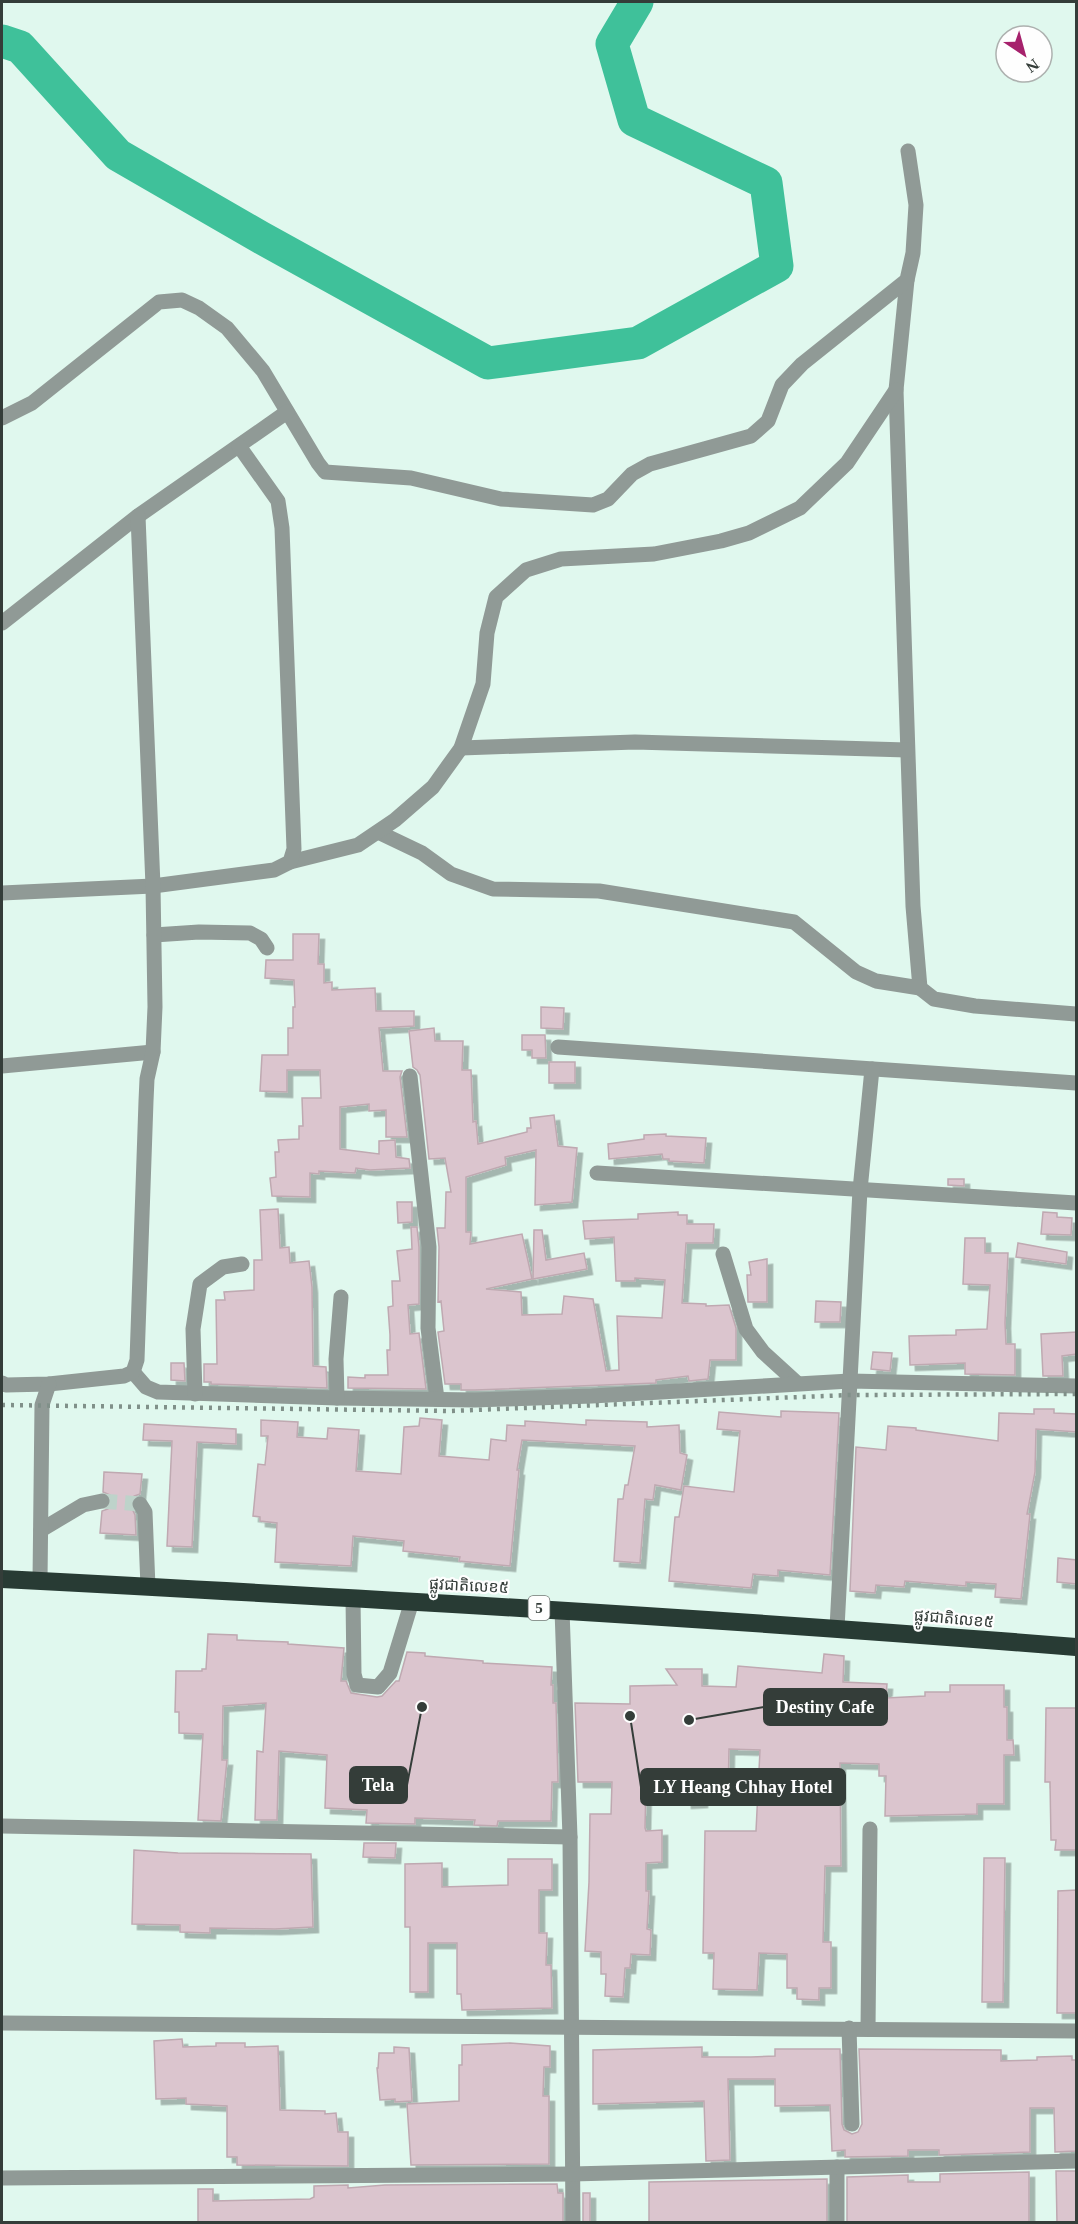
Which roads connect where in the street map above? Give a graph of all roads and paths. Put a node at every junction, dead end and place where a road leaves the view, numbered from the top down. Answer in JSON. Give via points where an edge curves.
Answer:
{"nodes":[{"id":1,"x":908,"y":151,"type":"dead end"},
{"id":2,"x":907,"y":280,"type":"junction"},
{"id":3,"x":896,"y":390,"type":"junction"},
{"id":4,"x":287,"y":412,"type":"junction"},
{"id":5,"x":2,"y":418,"type":"edge"},
{"id":6,"x":239,"y":446,"type":"junction"},
{"id":7,"x":138,"y":516,"type":"junction"},
{"id":8,"x":2,"y":623,"type":"edge"},
{"id":9,"x":460,"y":748,"type":"junction"},
{"id":10,"x":907,"y":750,"type":"junction"},
{"id":11,"x":378,"y":832,"type":"junction"},
{"id":12,"x":290,"y":862,"type":"junction"},
{"id":13,"x":153,"y":886,"type":"junction"},
{"id":14,"x":2,"y":893,"type":"edge"},
{"id":15,"x":154,"y":935,"type":"junction"},
{"id":16,"x":267,"y":948,"type":"dead end"},
{"id":17,"x":920,"y":988,"type":"junction"},
{"id":18,"x":1077,"y":1014,"type":"edge"},
{"id":19,"x":558,"y":1047,"type":"dead end"},
{"id":20,"x":153,"y":1052,"type":"junction"},
{"id":21,"x":2,"y":1066,"type":"edge"},
{"id":22,"x":872,"y":1069,"type":"junction"},
{"id":23,"x":410,"y":1076,"type":"dead end"},
{"id":24,"x":1077,"y":1083,"type":"edge"},
{"id":25,"x":597,"y":1173,"type":"dead end"},
{"id":26,"x":860,"y":1190,"type":"junction"},
{"id":27,"x":1077,"y":1203,"type":"edge"},
{"id":28,"x":723,"y":1254,"type":"dead end"},
{"id":29,"x":243,"y":1264,"type":"dead end"},
{"id":30,"x":341,"y":1297,"type":"dead end"},
{"id":31,"x":133,"y":1372,"type":"junction"},
{"id":32,"x":850,"y":1381,"type":"junction"},
{"id":33,"x":2,"y":1383,"type":"edge"},
{"id":34,"x":797,"y":1383,"type":"junction"},
{"id":35,"x":49,"y":1384,"type":"junction"},
{"id":36,"x":1077,"y":1386,"type":"edge"},
{"id":37,"x":195,"y":1394,"type":"junction"},
{"id":38,"x":337,"y":1398,"type":"junction"},
{"id":39,"x":437,"y":1399,"type":"junction"},
{"id":40,"x":102,"y":1501,"type":"tunnel mouth"},
{"id":41,"x":140,"y":1504,"type":"dead end"},
{"id":42,"x":41,"y":1530,"type":"junction"},
{"id":43,"x":2,"y":1579,"type":"edge"},
{"id":44,"x":40,"y":1581,"type":"junction"},
{"id":45,"x":148,"y":1587,"type":"junction"},
{"id":46,"x":353,"y":1598,"type":"junction"},
{"id":47,"x":412,"y":1601,"type":"junction"},
{"id":48,"x":562,"y":1610,"type":"junction"},
{"id":49,"x":837,"y":1628,"type":"junction"},
{"id":50,"x":1077,"y":1647,"type":"edge"},
{"id":51,"x":2,"y":1826,"type":"edge"},
{"id":52,"x":870,"y":1829,"type":"dead end"},
{"id":53,"x":570,"y":1838,"type":"junction"},
{"id":54,"x":2,"y":2023,"type":"edge"},
{"id":55,"x":571,"y":2026,"type":"junction"},
{"id":56,"x":849,"y":2028,"type":"junction"},
{"id":57,"x":868,"y":2029,"type":"junction"},
{"id":58,"x":1077,"y":2031,"type":"edge"},
{"id":59,"x":852,"y":2124,"type":"dead end"},
{"id":60,"x":1077,"y":2161,"type":"edge"},
{"id":61,"x":837,"y":2167,"type":"junction"},
{"id":62,"x":572,"y":2174,"type":"junction"},
{"id":63,"x":2,"y":2178,"type":"edge"},
{"id":64,"x":573,"y":2223,"type":"edge"},
{"id":65,"x":837,"y":2223,"type":"edge"}],
"edges":[{"from":1,"to":2,"type":"street","via":[[916,205]]},
{"from":2,"to":3,"type":"street"},
{"from":2,"to":4,"type":"street","via":[[802,364],[782,385],[768,421],[751,436],[650,464],[632,474],[608,499],[593,505],[501,499],[411,478],[325,472]]},
{"from":3,"to":9,"type":"street","via":[[847,463],[800,508],[759,528],[721,541],[654,554],[561,559],[526,570],[496,597],[487,633],[483,684]]},
{"from":3,"to":10,"type":"street"},
{"from":4,"to":5,"type":"street","via":[[263,371],[227,328],[182,300],[159,302],[32,403]]},
{"from":4,"to":6,"type":"street"},
{"from":6,"to":7,"type":"street"},
{"from":6,"to":12,"type":"street","via":[[278,501],[282,528],[294,849]]},
{"from":7,"to":8,"type":"street"},
{"from":7,"to":13,"type":"street"},
{"from":9,"to":10,"type":"street","via":[[635,742]]},
{"from":9,"to":11,"type":"street","via":[[434,788]]},
{"from":10,"to":17,"type":"street"},
{"from":11,"to":12,"type":"street","via":[[358,845]]},
{"from":11,"to":17,"type":"street","via":[[422,853],[451,874],[493,889],[599,891],[794,922],[856,972],[876,981]]},
{"from":12,"to":13,"type":"street","via":[[274,870]]},
{"from":13,"to":14,"type":"street"},
{"from":13,"to":15,"type":"street"},
{"from":15,"to":16,"type":"street","via":[[250,933]]},
{"from":15,"to":20,"type":"street"},
{"from":17,"to":18,"type":"street","via":[[934,999],[975,1006]]},
{"from":19,"to":22,"type":"street"},
{"from":20,"to":21,"type":"street"},
{"from":20,"to":31,"type":"street","via":[[147,1079],[137,1360]]},
{"from":22,"to":24,"type":"street"},
{"from":22,"to":26,"type":"street"},
{"from":23,"to":39,"type":"street","via":[[429,1247],[428,1328]]},
{"from":25,"to":26,"type":"street"},
{"from":26,"to":27,"type":"street"},
{"from":26,"to":32,"type":"street"},
{"from":28,"to":34,"type":"street","via":[[746,1329],[763,1352]]},
{"from":29,"to":37,"type":"street","via":[[223,1267],[200,1284],[193,1329]]},
{"from":30,"to":38,"type":"street"},
{"from":31,"to":35,"type":"street"},
{"from":31,"to":37,"type":"street","via":[[146,1387],[158,1392]]},
{"from":32,"to":34,"type":"street"},
{"from":32,"to":36,"type":"street"},
{"from":32,"to":49,"type":"street"},
{"from":33,"to":35,"type":"street"},
{"from":34,"to":39,"type":"street","via":[[592,1396]]},
{"from":35,"to":42,"type":"street","via":[[42,1405]]},
{"from":37,"to":38,"type":"street"},
{"from":38,"to":39,"type":"street"},
{"from":40,"to":42,"type":"street","via":[[83,1505]]},
{"from":41,"to":45,"type":"street","via":[[145,1512]]},
{"from":42,"to":44,"type":"street"},
{"from":43,"to":44,"type":"highway","name":"ផ្លូវជាតិលេខ៥","number":"5"},
{"from":44,"to":45,"type":"highway","name":"ផ្លូវជាតិលេខ៥","number":"5"},
{"from":45,"to":46,"type":"highway","name":"ផ្លូវជាតិលេខ៥","number":"5"},
{"from":46,"to":47,"type":"highway","name":"ផ្លូវជាតិលេខ៥","number":"5"},
{"from":46,"to":47,"type":"street","via":[[357,1685],[378,1687],[390,1672]]},
{"from":47,"to":48,"type":"highway","name":"ផ្លូវជាតិលេខ៥","number":"5"},
{"from":48,"to":49,"type":"highway","name":"ផ្លូវជាតិលេខ៥","number":"5"},
{"from":48,"to":53,"type":"street"},
{"from":49,"to":50,"type":"highway","name":"ផ្លូវជាតិលេខ៥","number":"5"},
{"from":51,"to":53,"type":"street"},
{"from":52,"to":57,"type":"street"},
{"from":53,"to":55,"type":"street"},
{"from":54,"to":55,"type":"street"},
{"from":55,"to":56,"type":"street"},
{"from":55,"to":62,"type":"street"},
{"from":56,"to":57,"type":"street"},
{"from":56,"to":59,"type":"street"},
{"from":57,"to":58,"type":"street"},
{"from":60,"to":61,"type":"street"},
{"from":61,"to":62,"type":"street"},
{"from":61,"to":65,"type":"street"},
{"from":62,"to":63,"type":"street"},
{"from":62,"to":64,"type":"street"}]}
